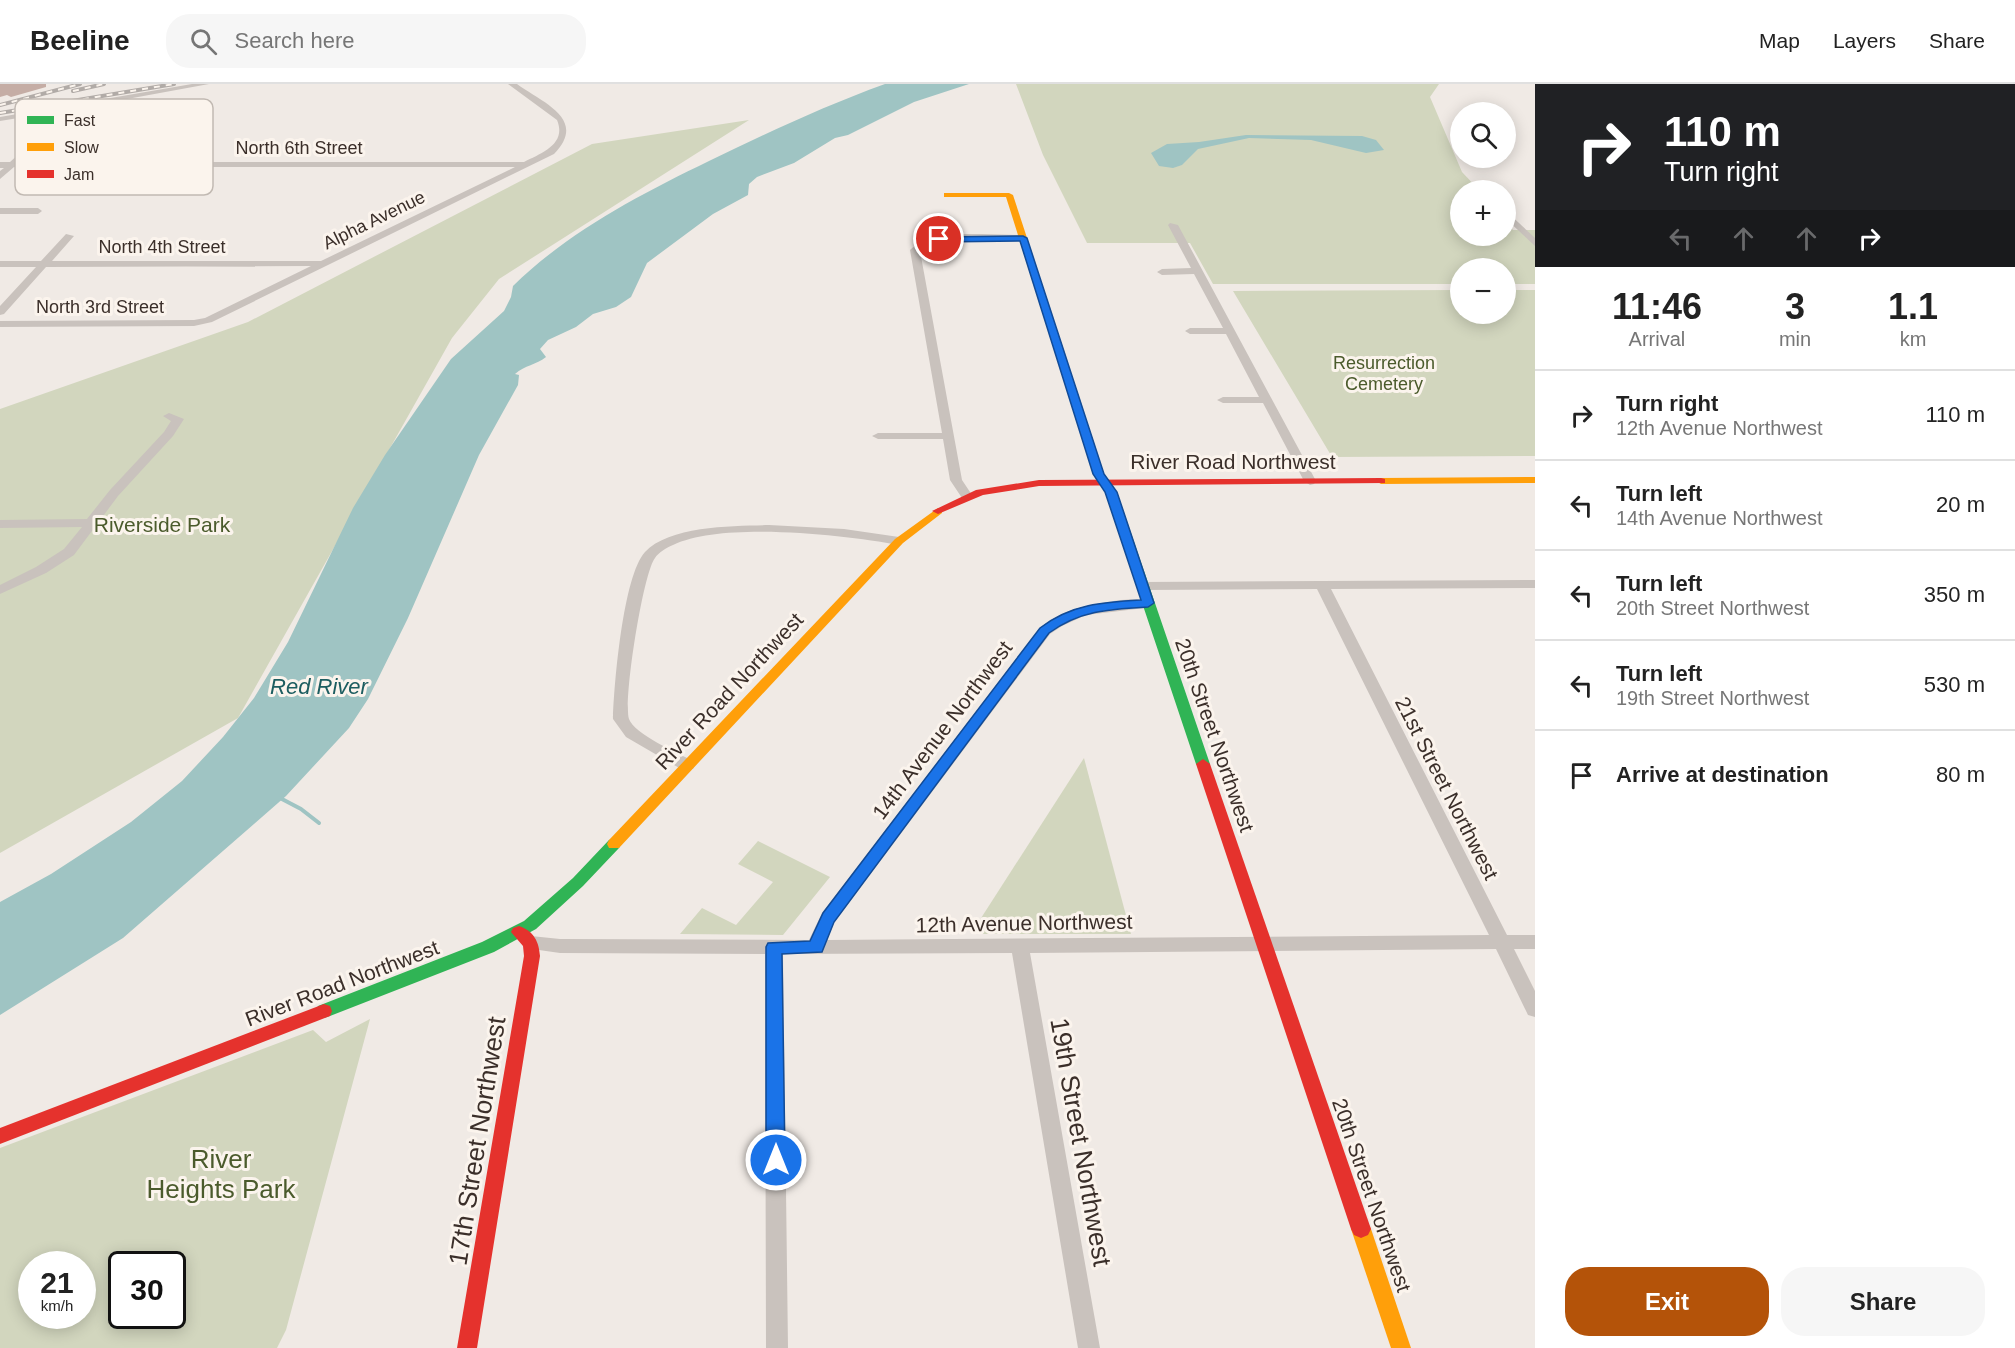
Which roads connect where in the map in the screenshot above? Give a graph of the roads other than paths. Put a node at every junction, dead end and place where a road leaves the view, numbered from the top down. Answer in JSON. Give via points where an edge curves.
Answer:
{"nodes":[{"id":1,"x":205,"y":84,"type":"edge"},
{"id":2,"x":512,"y":84,"type":"edge"},
{"id":3,"x":117,"y":99,"type":"edge"},
{"id":4,"x":15,"y":116,"type":"edge"},
{"id":5,"x":0,"y":119,"type":"edge"},
{"id":6,"x":15,"y":162,"type":"edge"},
{"id":7,"x":526,"y":164,"type":"junction"},
{"id":8,"x":0,"y":165,"type":"edge"},
{"id":9,"x":12,"y":165,"type":"junction"},
{"id":10,"x":15,"y":165,"type":"edge"},
{"id":11,"x":213,"y":165,"type":"edge"},
{"id":12,"x":0,"y":176,"type":"edge"},
{"id":13,"x":947,"y":195,"type":"dead end"},
{"id":14,"x":0,"y":211,"type":"edge"},
{"id":15,"x":38,"y":211,"type":"dead end"},
{"id":16,"x":1516,"y":224,"type":"edge"},
{"id":17,"x":1173,"y":225,"type":"dead end"},
{"id":18,"x":69,"y":236,"type":"dead end"},
{"id":19,"x":1023,"y":238,"type":"junction"},
{"id":20,"x":1535,"y":243,"type":"edge"},
{"id":21,"x":324,"y":263,"type":"junction"},
{"id":22,"x":0,"y":264,"type":"edge"},
{"id":23,"x":43,"y":264,"type":"junction"},
{"id":24,"x":1197,"y":271,"type":"junction"},
{"id":25,"x":1161,"y":272,"type":"dead end"},
{"id":26,"x":0,"y":312,"type":"edge"},
{"id":27,"x":201,"y":322,"type":"joint"},
{"id":28,"x":0,"y":324,"type":"edge"},
{"id":29,"x":1190,"y":331,"type":"dead end"},
{"id":30,"x":1228,"y":331,"type":"junction"},
{"id":31,"x":1223,"y":400,"type":"dead end"},
{"id":32,"x":1266,"y":400,"type":"junction"},
{"id":33,"x":169,"y":416,"type":"dead end"},
{"id":34,"x":878,"y":436,"type":"dead end"},
{"id":35,"x":947,"y":436,"type":"junction"},
{"id":36,"x":1535,"y":480,"type":"edge"},
{"id":37,"x":1310,"y":481,"type":"junction"},
{"id":38,"x":1105,"y":483,"type":"junction"},
{"id":39,"x":966,"y":495,"type":"junction"},
{"id":40,"x":93,"y":523,"type":"junction"},
{"id":41,"x":0,"y":524,"type":"edge"},
{"id":42,"x":899,"y":541,"type":"junction"},
{"id":43,"x":1535,"y":584,"type":"edge"},
{"id":44,"x":1322,"y":585,"type":"junction"},
{"id":45,"x":1143,"y":586,"type":"junction"},
{"id":46,"x":0,"y":590,"type":"edge"},
{"id":47,"x":1148,"y":603,"type":"junction"},
{"id":48,"x":687,"y":765,"type":"junction"},
{"id":49,"x":525,"y":937,"type":"junction"},
{"id":50,"x":1501,"y":942,"type":"junction"},
{"id":51,"x":1535,"y":942,"type":"edge"},
{"id":52,"x":1264,"y":945,"type":"junction"},
{"id":53,"x":1020,"y":946,"type":"junction"},
{"id":54,"x":774,"y":947,"type":"junction"},
{"id":55,"x":816,"y":947,"type":"junction"},
{"id":56,"x":1535,"y":1009,"type":"edge"},
{"id":57,"x":0,"y":1136,"type":"edge"},
{"id":58,"x":467,"y":1348,"type":"edge"},
{"id":59,"x":777,"y":1348,"type":"edge"},
{"id":60,"x":1089,"y":1348,"type":"edge"},
{"id":61,"x":1401,"y":1348,"type":"edge"}],
"edges":[{"from":1,"to":3,"type":"street"},
{"from":2,"to":7,"type":"street","name":"Alpha Avenue","via":[[560,119],[565,132],[551,152]]},
{"from":4,"to":5,"type":"street"},
{"from":6,"to":9,"type":"street"},
{"from":7,"to":11,"type":"street","name":"North 6th Street"},
{"from":7,"to":21,"type":"street","name":"Alpha Avenue"},
{"from":8,"to":9,"type":"street","name":"North 6th Street"},
{"from":9,"to":10,"type":"street","name":"North 6th Street"},
{"from":9,"to":12,"type":"street"},
{"from":13,"to":19,"type":"street","name":"20th Street Northwest","via":[[1009,195]]},
{"from":14,"to":15,"type":"street"},
{"from":16,"to":20,"type":"street"},
{"from":17,"to":24,"type":"street"},
{"from":18,"to":23,"type":"street"},
{"from":19,"to":35,"type":"street","via":[[945,239],[915,249]]},
{"from":19,"to":38,"type":"street","name":"20th Street Northwest"},
{"from":21,"to":23,"type":"street","name":"North 4th Street"},
{"from":21,"to":27,"type":"street","name":"Alpha Avenue"},
{"from":22,"to":23,"type":"street","name":"North 4th Street"},
{"from":23,"to":26,"type":"street"},
{"from":24,"to":25,"type":"street"},
{"from":24,"to":30,"type":"street"},
{"from":27,"to":28,"type":"street","name":"North 3rd Street"},
{"from":29,"to":30,"type":"street"},
{"from":30,"to":32,"type":"street"},
{"from":31,"to":32,"type":"street"},
{"from":32,"to":37,"type":"street"},
{"from":33,"to":40,"type":"street","via":[[178,420],[169,434],[114,493]]},
{"from":34,"to":35,"type":"street"},
{"from":35,"to":39,"type":"street","via":[[957,485]]},
{"from":36,"to":37,"type":"street","name":"River Road Northwest"},
{"from":37,"to":38,"type":"street","name":"River Road Northwest"},
{"from":38,"to":39,"type":"street","name":"River Road Northwest","via":[[1026,484]]},
{"from":38,"to":45,"type":"street","name":"20th Street Northwest"},
{"from":39,"to":42,"type":"street","name":"River Road Northwest","via":[[927,515]]},
{"from":40,"to":41,"type":"street"},
{"from":40,"to":46,"type":"street","via":[[63,557]]},
{"from":42,"to":48,"type":"street","name":"River Road Northwest"},
{"from":42,"to":48,"type":"street","via":[[824,531],[721,531],[680,537],[649,555],[631,620],[621,719],[631,733]]},
{"from":43,"to":44,"type":"street"},
{"from":44,"to":45,"type":"street"},
{"from":44,"to":50,"type":"street","name":"21st Street Northwest"},
{"from":45,"to":47,"type":"street","name":"20th Street Northwest"},
{"from":47,"to":52,"type":"street","name":"20th Street Northwest"},
{"from":47,"to":55,"type":"street","name":"14th Avenue Northwest","via":[[1079,611],[1045,631],[828,918]]},
{"from":48,"to":49,"type":"street","name":"River Road Northwest"},
{"from":49,"to":54,"type":"street","name":"12th Avenue Northwest","via":[[560,946]]},
{"from":49,"to":57,"type":"street","name":"River Road Northwest"},
{"from":49,"to":58,"type":"street","name":"17th Street Northwest","via":[[530,972]]},
{"from":50,"to":51,"type":"street","name":"12th Avenue Northwest"},
{"from":50,"to":52,"type":"street","name":"12th Avenue Northwest"},
{"from":50,"to":56,"type":"street","name":"21st Street Northwest"},
{"from":52,"to":53,"type":"street","name":"12th Avenue Northwest"},
{"from":52,"to":61,"type":"street","name":"20th Street Northwest"},
{"from":53,"to":55,"type":"street","name":"12th Avenue Northwest"},
{"from":53,"to":60,"type":"street","name":"19th Street Northwest"},
{"from":54,"to":55,"type":"street","name":"12th Avenue Northwest"},
{"from":54,"to":59,"type":"street"}]}
